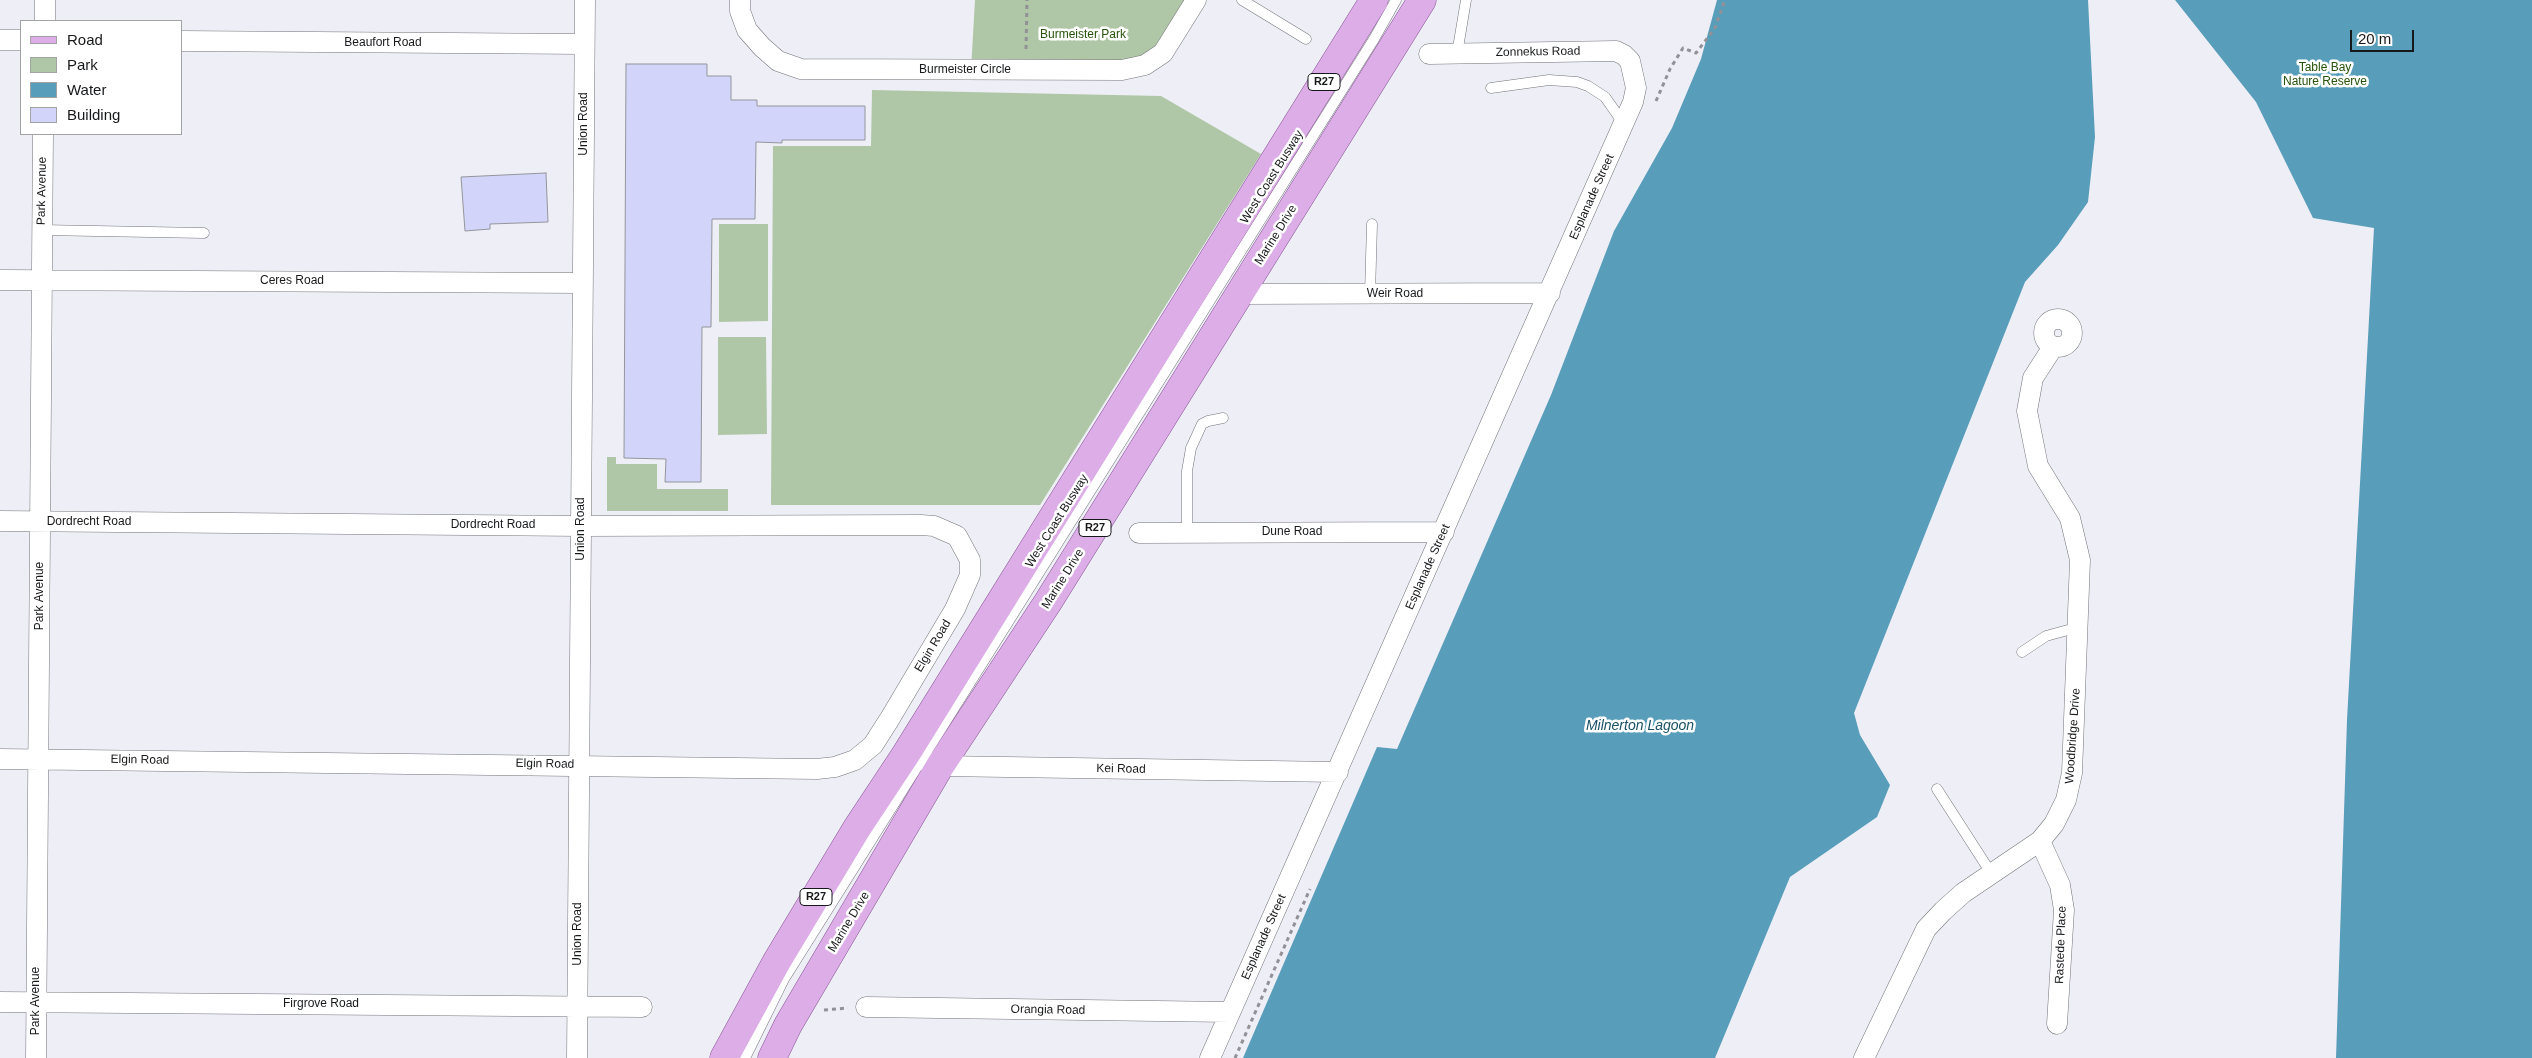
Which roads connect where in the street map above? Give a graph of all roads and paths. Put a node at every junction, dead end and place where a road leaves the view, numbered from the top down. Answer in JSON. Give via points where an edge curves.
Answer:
{"nodes":[{"id":1,"x":45,"y":0,"type":"edge"},
{"id":2,"x":585,"y":0,"type":"edge"},
{"id":3,"x":740,"y":0,"type":"edge"},
{"id":4,"x":1027,"y":0,"type":"edge"},
{"id":5,"x":1196,"y":0,"type":"edge"},
{"id":6,"x":1242,"y":0,"type":"edge"},
{"id":7,"x":1374,"y":0,"type":"edge"},
{"id":8,"x":1396,"y":0,"type":"edge"},
{"id":9,"x":1422,"y":0,"type":"edge"},
{"id":10,"x":1466,"y":0,"type":"edge"},
{"id":11,"x":1725,"y":0,"type":"edge"},
{"id":12,"x":45,"y":20,"type":"edge"},
{"id":13,"x":0,"y":40,"type":"edge"},
{"id":14,"x":20,"y":40,"type":"edge"},
{"id":15,"x":1306,"y":40,"type":"dead end"},
{"id":16,"x":182,"y":41,"type":"edge"},
{"id":17,"x":584,"y":44,"type":"junction"},
{"id":18,"x":1429,"y":54,"type":"dead end"},
{"id":19,"x":1457,"y":54,"type":"junction"},
{"id":20,"x":1026,"y":70,"type":"junction"},
{"id":21,"x":1634,"y":73,"type":"joint"},
{"id":22,"x":1491,"y":88,"type":"dead end"},
{"id":23,"x":1654,"y":106,"type":"dead end"},
{"id":24,"x":1624,"y":124,"type":"junction"},
{"id":25,"x":43,"y":135,"type":"edge"},
{"id":26,"x":1372,"y":224,"type":"dead end"},
{"id":27,"x":41,"y":230,"type":"junction"},
{"id":28,"x":204,"y":233,"type":"dead end"},
{"id":29,"x":0,"y":280,"type":"edge"},
{"id":30,"x":40,"y":280,"type":"junction"},
{"id":31,"x":583,"y":283,"type":"junction"},
{"id":32,"x":1550,"y":293,"type":"junction"},
{"id":33,"x":1240,"y":294,"type":"junction"},
{"id":34,"x":1370,"y":294,"type":"junction"},
{"id":35,"x":2053,"y":347,"type":"dead end"},
{"id":36,"x":1223,"y":418,"type":"dead end"},
{"id":37,"x":0,"y":521,"type":"edge"},
{"id":38,"x":40,"y":522,"type":"junction"},
{"id":39,"x":581,"y":526,"type":"junction"},
{"id":40,"x":1187,"y":532,"type":"junction"},
{"id":41,"x":1444,"y":532,"type":"junction"},
{"id":42,"x":1139,"y":533,"type":"dead end"},
{"id":43,"x":970,"y":560,"type":"joint"},
{"id":44,"x":2079,"y":627,"type":"junction"},
{"id":45,"x":2022,"y":652,"type":"dead end"},
{"id":46,"x":0,"y":759,"type":"edge"},
{"id":47,"x":39,"y":759,"type":"junction"},
{"id":48,"x":923,"y":760,"type":"junction"},
{"id":49,"x":579,"y":765,"type":"junction"},
{"id":50,"x":1338,"y":772,"type":"junction"},
{"id":51,"x":1937,"y":789,"type":"dead end"},
{"id":52,"x":2040,"y":841,"type":"junction"},
{"id":53,"x":1991,"y":873,"type":"junction"},
{"id":54,"x":1310,"y":888,"type":"dead end"},
{"id":55,"x":0,"y":1002,"type":"edge"},
{"id":56,"x":36,"y":1002,"type":"junction"},
{"id":57,"x":577,"y":1006,"type":"junction"},
{"id":58,"x":642,"y":1007,"type":"dead end"},
{"id":59,"x":866,"y":1007,"type":"joint"},
{"id":60,"x":822,"y":1010,"type":"dead end"},
{"id":61,"x":1230,"y":1012,"type":"junction"},
{"id":62,"x":2058,"y":1024,"type":"dead end"},
{"id":63,"x":36,"y":1058,"type":"edge"},
{"id":64,"x":578,"y":1058,"type":"edge"},
{"id":65,"x":724,"y":1058,"type":"edge"},
{"id":66,"x":745,"y":1058,"type":"edge"},
{"id":67,"x":772,"y":1058,"type":"edge"},
{"id":68,"x":1210,"y":1058,"type":"edge"},
{"id":69,"x":1235,"y":1058,"type":"edge"},
{"id":70,"x":1864,"y":1058,"type":"edge"}],
"edges":[{"from":1,"to":12,"type":"street"},
{"from":2,"to":17,"type":"street","name":"Union Road"},
{"from":3,"to":20,"type":"street","name":"Burmeister Circle","via":[[746,30],[778,61],[801,69]]},
{"from":4,"to":20,"type":"path"},
{"from":5,"to":20,"type":"street","name":"Burmeister Circle","via":[[1164,53],[1145,65],[1122,70]]},
{"from":6,"to":15,"type":"lane"},
{"from":7,"to":48,"type":"main road","name":"Marine Drive","number":"R27"},
{"from":8,"to":48,"type":"lane","name":"West Coast Busway"},
{"from":9,"to":33,"type":"main road","name":"Marine Drive","number":"R27"},
{"from":10,"to":19,"type":"lane"},
{"from":11,"to":23,"type":"path","via":[[1715,28],[1696,53],[1683,48]]},
{"from":13,"to":14,"type":"street"},
{"from":16,"to":17,"type":"street","name":"Beaufort Road"},
{"from":17,"to":31,"type":"street","name":"Union Road"},
{"from":18,"to":19,"type":"street","name":"Zonnekus Road"},
{"from":19,"to":21,"type":"street","name":"Zonnekus Road","via":[[1607,50],[1624,54]]},
{"from":21,"to":24,"type":"street","name":"Esplanade Street","via":[[1634,102]]},
{"from":22,"to":24,"type":"lane","via":[[1549,80],[1577,82],[1604,97]]},
{"from":24,"to":32,"type":"street","name":"Esplanade Street"},
{"from":25,"to":27,"type":"street","name":"Park Avenue"},
{"from":26,"to":34,"type":"lane"},
{"from":27,"to":28,"type":"lane"},
{"from":27,"to":30,"type":"street","name":"Park Avenue"},
{"from":29,"to":30,"type":"street","name":"Ceres Road"},
{"from":30,"to":31,"type":"street","name":"Ceres Road"},
{"from":30,"to":38,"type":"street","name":"Park Avenue"},
{"from":31,"to":39,"type":"street","name":"Union Road"},
{"from":32,"to":34,"type":"street","name":"Weir Road"},
{"from":32,"to":41,"type":"street","name":"Esplanade Street"},
{"from":33,"to":34,"type":"street","name":"Weir Road"},
{"from":33,"to":48,"type":"main road","name":"Marine Drive","number":"R27","via":[[1048,602]]},
{"from":35,"to":44,"type":"street","name":"Woodbridge Drive","via":[[2032,378],[2028,398],[2029,427],[2038,466],[2070,518],[2076,538],[2080,560]]},
{"from":36,"to":40,"type":"lane","via":[[1202,424],[1190,448]]},
{"from":37,"to":38,"type":"street","name":"Dordrecht Road"},
{"from":38,"to":39,"type":"street","name":"Dordrecht Road"},
{"from":38,"to":47,"type":"street","name":"Park Avenue"},
{"from":39,"to":43,"type":"street","name":"Dordrecht Road","via":[[934,526],[957,536]]},
{"from":39,"to":49,"type":"street","name":"Union Road"},
{"from":40,"to":41,"type":"street","name":"Dune Road"},
{"from":40,"to":42,"type":"street","name":"Dune Road"},
{"from":41,"to":50,"type":"street","name":"Esplanade Street"},
{"from":43,"to":49,"type":"street","name":"Elgin Road","via":[[970,575],[955,610],[873,745],[855,760],[817,769]]},
{"from":44,"to":45,"type":"lane","via":[[2046,636]]},
{"from":44,"to":52,"type":"street","name":"Woodbridge Drive","via":[[2072,773],[2066,800],[2054,824]]},
{"from":46,"to":47,"type":"street","name":"Elgin Road"},
{"from":47,"to":49,"type":"street","name":"Elgin Road"},
{"from":47,"to":56,"type":"street","name":"Park Avenue"},
{"from":48,"to":50,"type":"street","name":"Kei Road"},
{"from":48,"to":65,"type":"main road","name":"Marine Drive","number":"R27","via":[[857,828],[777,961]]},
{"from":48,"to":66,"type":"lane","name":"West Coast Busway","via":[[784,979]]},
{"from":48,"to":67,"type":"main road","name":"Marine Drive","number":"R27"},
{"from":49,"to":57,"type":"street","name":"Union Road"},
{"from":50,"to":61,"type":"street","name":"Esplanade Street"},
{"from":51,"to":53,"type":"lane"},
{"from":52,"to":53,"type":"street","name":"Woodbridge Drive"},
{"from":52,"to":62,"type":"street","name":"Rastede Place","via":[[2060,885],[2064,910]]},
{"from":53,"to":70,"type":"street","name":"Woodbridge Drive","via":[[1943,910],[1926,929]]},
{"from":54,"to":69,"type":"path"},
{"from":55,"to":56,"type":"street","name":"Firgrove Road"},
{"from":56,"to":57,"type":"street","name":"Firgrove Road"},
{"from":56,"to":63,"type":"street","name":"Park Avenue"},
{"from":57,"to":58,"type":"street","name":"Firgrove Road"},
{"from":57,"to":64,"type":"street","name":"Union Road"},
{"from":59,"to":60,"type":"path"},
{"from":59,"to":61,"type":"street","name":"Orangia Road"},
{"from":61,"to":68,"type":"street","name":"Esplanade Street"}]}
